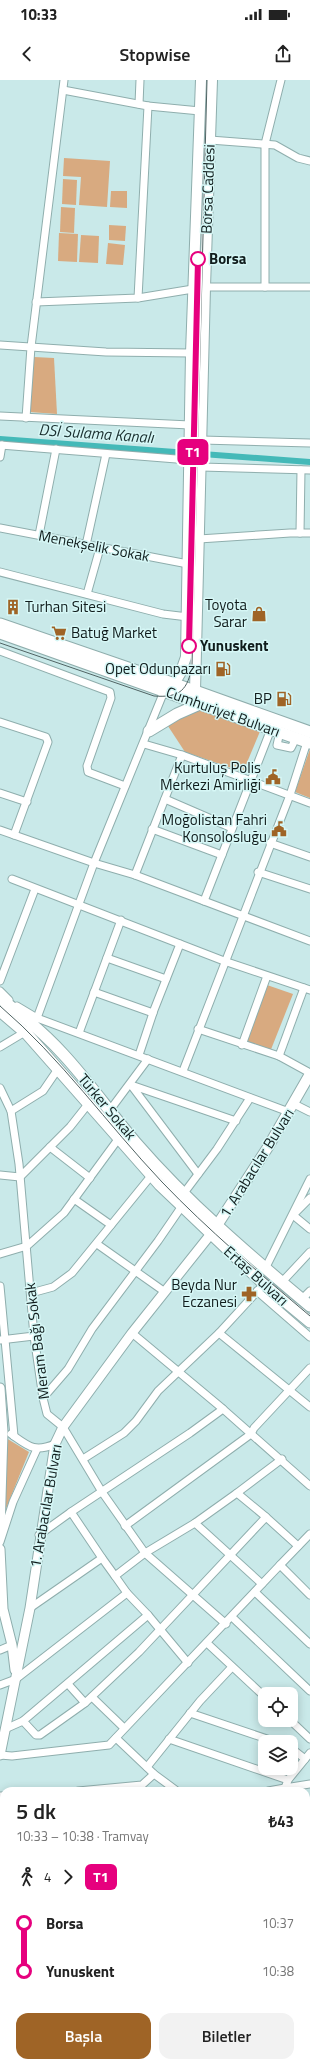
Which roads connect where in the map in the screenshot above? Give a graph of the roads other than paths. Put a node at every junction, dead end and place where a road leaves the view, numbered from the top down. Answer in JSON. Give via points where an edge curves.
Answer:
{"nodes":[{"id":1,"x":64,"y":80,"type":"edge"},
{"id":2,"x":140,"y":80,"type":"edge"},
{"id":3,"x":201,"y":80,"type":"edge"},
{"id":4,"x":212,"y":80,"type":"edge"},
{"id":5,"x":281,"y":80,"type":"edge"},
{"id":6,"x":63,"y":90,"type":"junction"},
{"id":7,"x":139,"y":104,"type":"junction"},
{"id":8,"x":148,"y":106,"type":"junction"},
{"id":9,"x":200,"y":111,"type":"junction"},
{"id":10,"x":210,"y":140,"type":"junction"},
{"id":11,"x":265,"y":144,"type":"junction"},
{"id":12,"x":310,"y":161,"type":"edge"},
{"id":13,"x":205,"y":287,"type":"junction"},
{"id":14,"x":265,"y":287,"type":"junction"},
{"id":15,"x":310,"y":287,"type":"edge"},
{"id":16,"x":193,"y":289,"type":"junction"},
{"id":17,"x":138,"y":298,"type":"junction"},
{"id":18,"x":36,"y":302,"type":"junction"},
{"id":19,"x":0,"y":345,"type":"edge"},
{"id":20,"x":31,"y":347,"type":"junction"},
{"id":21,"x":191,"y":353,"type":"junction"},
{"id":22,"x":0,"y":416,"type":"edge"},
{"id":23,"x":26,"y":418,"type":"junction"},
{"id":24,"x":190,"y":426,"type":"junction"},
{"id":25,"x":202,"y":442,"type":"junction"},
{"id":26,"x":310,"y":443,"type":"edge"},
{"id":27,"x":1,"y":445,"type":"edge"},
{"id":28,"x":56,"y":449,"type":"junction"},
{"id":29,"x":106,"y":454,"type":"junction"},
{"id":30,"x":0,"y":457,"type":"edge"},
{"id":31,"x":190,"y":459,"type":"junction"},
{"id":32,"x":201,"y":462,"type":"junction"},
{"id":33,"x":301,"y":470,"type":"junction"},
{"id":34,"x":310,"y":470,"type":"edge"},
{"id":35,"x":0,"y":528,"type":"edge"},
{"id":36,"x":300,"y":533,"type":"junction"},
{"id":37,"x":310,"y":534,"type":"edge"},
{"id":38,"x":39,"y":535,"type":"junction"},
{"id":39,"x":199,"y":539,"type":"junction"},
{"id":40,"x":86,"y":545,"type":"junction"},
{"id":41,"x":100,"y":548,"type":"junction"},
{"id":42,"x":188,"y":564,"type":"junction"},
{"id":43,"x":0,"y":572,"type":"edge"},
{"id":44,"x":87,"y":594,"type":"junction"},
{"id":45,"x":188,"y":618,"type":"junction"},
{"id":46,"x":0,"y":624,"type":"edge"},
{"id":47,"x":0,"y":633,"type":"edge"},
{"id":48,"x":0,"y":651,"type":"edge"},
{"id":49,"x":174,"y":684,"type":"junction"},
{"id":50,"x":164,"y":691,"type":"junction"},
{"id":51,"x":195,"y":691,"type":"junction"},
{"id":52,"x":182,"y":696,"type":"junction"},
{"id":53,"x":202,"y":703,"type":"junction"},
{"id":54,"x":0,"y":722,"type":"edge"},
{"id":55,"x":276,"y":730,"type":"junction"},
{"id":56,"x":148,"y":731,"type":"junction"},
{"id":57,"x":309,"y":739,"type":"edge"},
{"id":58,"x":144,"y":744,"type":"junction"},
{"id":59,"x":182,"y":755,"type":"junction"},
{"id":60,"x":251,"y":780,"type":"junction"},
{"id":61,"x":125,"y":786,"type":"junction"},
{"id":62,"x":0,"y":793,"type":"edge"},
{"id":63,"x":290,"y":795,"type":"junction"},
{"id":64,"x":165,"y":799,"type":"junction"},
{"id":65,"x":27,"y":802,"type":"junction"},
{"id":66,"x":310,"y":803,"type":"edge"},
{"id":67,"x":232,"y":828,"type":"junction"},
{"id":68,"x":152,"y":829,"type":"junction"},
{"id":69,"x":0,"y":830,"type":"edge"},
{"id":70,"x":14,"y":835,"type":"junction"},
{"id":71,"x":270,"y":843,"type":"junction"},
{"id":72,"x":222,"y":855,"type":"junction"},
{"id":73,"x":310,"y":857,"type":"edge"},
{"id":74,"x":94,"y":863,"type":"junction"},
{"id":75,"x":258,"y":872,"type":"junction"},
{"id":76,"x":135,"y":875,"type":"junction"},
{"id":77,"x":12,"y":880,"type":"dead end"},
{"id":78,"x":36,"y":889,"type":"junction"},
{"id":79,"x":310,"y":889,"type":"edge"},
{"id":80,"x":204,"y":901,"type":"junction"},
{"id":81,"x":79,"y":906,"type":"junction"},
{"id":82,"x":242,"y":916,"type":"junction"},
{"id":83,"x":121,"y":920,"type":"junction"},
{"id":84,"x":310,"y":941,"type":"edge"},
{"id":85,"x":180,"y":944,"type":"junction"},
{"id":86,"x":107,"y":958,"type":"junction"},
{"id":87,"x":224,"y":961,"type":"junction"},
{"id":88,"x":267,"y":976,"type":"junction"},
{"id":89,"x":166,"y":979,"type":"junction"},
{"id":90,"x":0,"y":981,"type":"edge"},
{"id":91,"x":307,"y":989,"type":"edge"},
{"id":92,"x":0,"y":991,"type":"edge"},
{"id":93,"x":94,"y":992,"type":"junction"},
{"id":94,"x":0,"y":998,"type":"edge"},
{"id":95,"x":0,"y":1011,"type":"edge"},
{"id":96,"x":153,"y":1014,"type":"junction"},
{"id":97,"x":31,"y":1027,"type":"junction"},
{"id":98,"x":198,"y":1029,"type":"junction"},
{"id":99,"x":79,"y":1033,"type":"junction"},
{"id":100,"x":242,"y":1045,"type":"junction"},
{"id":101,"x":0,"y":1047,"type":"edge"},
{"id":102,"x":139,"y":1055,"type":"junction"},
{"id":103,"x":278,"y":1056,"type":"junction"},
{"id":104,"x":148,"y":1059,"type":"junction"},
{"id":105,"x":58,"y":1068,"type":"junction"},
{"id":106,"x":183,"y":1071,"type":"junction"},
{"id":107,"x":310,"y":1073,"type":"edge"},
{"id":108,"x":131,"y":1085,"type":"junction"},
{"id":109,"x":0,"y":1088,"type":"edge"},
{"id":110,"x":250,"y":1098,"type":"junction"},
{"id":111,"x":89,"y":1103,"type":"junction"},
{"id":112,"x":292,"y":1108,"type":"junction"},
{"id":113,"x":110,"y":1110,"type":"junction"},
{"id":114,"x":11,"y":1111,"type":"junction"},
{"id":115,"x":310,"y":1112,"type":"edge"},
{"id":116,"x":236,"y":1121,"type":"junction"},
{"id":117,"x":119,"y":1138,"type":"junction"},
{"id":118,"x":50,"y":1147,"type":"junction"},
{"id":119,"x":198,"y":1174,"type":"junction"},
{"id":120,"x":0,"y":1175,"type":"edge"},
{"id":121,"x":151,"y":1176,"type":"junction"},
{"id":122,"x":20,"y":1177,"type":"junction"},
{"id":123,"x":90,"y":1178,"type":"junction"},
{"id":124,"x":310,"y":1179,"type":"edge"},
{"id":125,"x":184,"y":1193,"type":"junction"},
{"id":126,"x":310,"y":1198,"type":"edge"},
{"id":127,"x":74,"y":1199,"type":"junction"},
{"id":128,"x":182,"y":1206,"type":"junction"},
{"id":129,"x":293,"y":1215,"type":"junction"},
{"id":130,"x":111,"y":1225,"type":"junction"},
{"id":131,"x":212,"y":1227,"type":"junction"},
{"id":132,"x":310,"y":1229,"type":"edge"},
{"id":133,"x":97,"y":1244,"type":"junction"},
{"id":134,"x":27,"y":1246,"type":"junction"},
{"id":135,"x":310,"y":1252,"type":"edge"},
{"id":136,"x":0,"y":1254,"type":"edge"},
{"id":137,"x":265,"y":1269,"type":"junction"},
{"id":138,"x":136,"y":1271,"type":"junction"},
{"id":139,"x":281,"y":1283,"type":"junction"},
{"id":140,"x":0,"y":1286,"type":"edge"},
{"id":141,"x":260,"y":1288,"type":"junction"},
{"id":142,"x":310,"y":1291,"type":"edge"},
{"id":143,"x":165,"y":1292,"type":"junction"},
{"id":144,"x":31,"y":1293,"type":"junction"},
{"id":145,"x":306,"y":1303,"type":"edge"},
{"id":146,"x":310,"y":1322,"type":"edge"},
{"id":147,"x":132,"y":1333,"type":"junction"},
{"id":148,"x":219,"y":1333,"type":"junction"},
{"id":149,"x":34,"y":1336,"type":"junction"},
{"id":150,"x":310,"y":1337,"type":"edge"},
{"id":151,"x":3,"y":1340,"type":"edge"},
{"id":152,"x":310,"y":1368,"type":"edge"},
{"id":153,"x":179,"y":1372,"type":"junction"},
{"id":154,"x":0,"y":1388,"type":"edge"},
{"id":155,"x":290,"y":1392,"type":"junction"},
{"id":156,"x":43,"y":1398,"type":"junction"},
{"id":157,"x":310,"y":1407,"type":"edge"},
{"id":158,"x":223,"y":1409,"type":"junction"},
{"id":159,"x":63,"y":1427,"type":"junction"},
{"id":160,"x":1,"y":1432,"type":"edge"},
{"id":161,"x":251,"y":1434,"type":"junction"},
{"id":162,"x":14,"y":1436,"type":"junction"},
{"id":163,"x":55,"y":1444,"type":"junction"},
{"id":164,"x":38,"y":1449,"type":"junction"},
{"id":165,"x":83,"y":1459,"type":"junction"},
{"id":166,"x":282,"y":1459,"type":"junction"},
{"id":167,"x":310,"y":1486,"type":"edge"},
{"id":168,"x":102,"y":1492,"type":"junction"},
{"id":169,"x":237,"y":1493,"type":"junction"},
{"id":170,"x":72,"y":1512,"type":"junction"},
{"id":171,"x":266,"y":1518,"type":"junction"},
{"id":172,"x":195,"y":1523,"type":"junction"},
{"id":173,"x":125,"y":1526,"type":"junction"},
{"id":174,"x":0,"y":1531,"type":"edge"},
{"id":175,"x":39,"y":1535,"type":"junction"},
{"id":176,"x":309,"y":1537,"type":"edge"},
{"id":177,"x":0,"y":1542,"type":"edge"},
{"id":178,"x":298,"y":1546,"type":"junction"},
{"id":179,"x":0,"y":1549,"type":"edge"},
{"id":180,"x":145,"y":1553,"type":"junction"},
{"id":181,"x":229,"y":1556,"type":"junction"},
{"id":182,"x":102,"y":1558,"type":"junction"},
{"id":183,"x":280,"y":1566,"type":"junction"},
{"id":184,"x":115,"y":1576,"type":"junction"},
{"id":185,"x":262,"y":1584,"type":"junction"},
{"id":186,"x":255,"y":1592,"type":"junction"},
{"id":187,"x":127,"y":1593,"type":"junction"},
{"id":188,"x":192,"y":1594,"type":"junction"},
{"id":189,"x":310,"y":1595,"type":"edge"},
{"id":190,"x":30,"y":1608,"type":"junction"},
{"id":191,"x":2,"y":1609,"type":"edge"},
{"id":192,"x":148,"y":1615,"type":"junction"},
{"id":193,"x":232,"y":1617,"type":"junction"},
{"id":194,"x":226,"y":1624,"type":"junction"},
{"id":195,"x":160,"y":1628,"type":"junction"},
{"id":196,"x":207,"y":1643,"type":"junction"},
{"id":197,"x":310,"y":1644,"type":"edge"},
{"id":198,"x":12,"y":1645,"type":"junction"},
{"id":199,"x":0,"y":1650,"type":"edge"},
{"id":200,"x":188,"y":1663,"type":"junction"},
{"id":201,"x":232,"y":1666,"type":"junction"},
{"id":202,"x":16,"y":1679,"type":"junction"},
{"id":203,"x":68,"y":1684,"type":"junction"},
{"id":204,"x":0,"y":1685,"type":"edge"},
{"id":205,"x":258,"y":1690,"type":"edge"},
{"id":206,"x":310,"y":1691,"type":"edge"},
{"id":207,"x":92,"y":1697,"type":"junction"},
{"id":208,"x":85,"y":1703,"type":"junction"},
{"id":209,"x":190,"y":1713,"type":"junction"},
{"id":210,"x":23,"y":1721,"type":"junction"},
{"id":211,"x":4,"y":1725,"type":"edge"},
{"id":212,"x":297,"y":1727,"type":"edge"},
{"id":213,"x":124,"y":1728,"type":"junction"},
{"id":214,"x":258,"y":1736,"type":"edge"},
{"id":215,"x":116,"y":1738,"type":"junction"},
{"id":216,"x":169,"y":1739,"type":"junction"},
{"id":217,"x":310,"y":1739,"type":"edge"},
{"id":218,"x":298,"y":1751,"type":"edge"},
{"id":219,"x":0,"y":1755,"type":"edge"},
{"id":220,"x":308,"y":1756,"type":"edge"},
{"id":221,"x":147,"y":1767,"type":"junction"},
{"id":222,"x":154,"y":1774,"type":"junction"},
{"id":223,"x":288,"y":1780,"type":"junction"},
{"id":224,"x":310,"y":1784,"type":"edge"},
{"id":225,"x":121,"y":1787,"type":"edge"},
{"id":226,"x":172,"y":1787,"type":"edge"},
{"id":227,"x":285,"y":1787,"type":"edge"},
{"id":228,"x":291,"y":1787,"type":"edge"}],
"edges":[{"from":1,"to":6,"type":"street"},
{"from":2,"to":7,"type":"street"},
{"from":3,"to":9,"type":"main road","name":"Borsa Caddesi"},
{"from":4,"to":10,"type":"main road","name":"Borsa Caddesi"},
{"from":5,"to":11,"type":"street"},
{"from":6,"to":7,"type":"street"},
{"from":6,"to":18,"type":"street"},
{"from":7,"to":8,"type":"street"},
{"from":8,"to":9,"type":"street"},
{"from":8,"to":17,"type":"street"},
{"from":9,"to":16,"type":"main road","name":"Borsa Caddesi"},
{"from":10,"to":11,"type":"street"},
{"from":10,"to":13,"type":"main road","name":"Borsa Caddesi"},
{"from":11,"to":12,"type":"street","via":[[275,145],[298,158]]},
{"from":11,"to":14,"type":"street"},
{"from":13,"to":14,"type":"street"},
{"from":13,"to":25,"type":"main road","name":"Borsa Caddesi"},
{"from":14,"to":15,"type":"street"},
{"from":16,"to":17,"type":"street"},
{"from":16,"to":21,"type":"main road","name":"Borsa Caddesi"},
{"from":17,"to":18,"type":"street"},
{"from":18,"to":20,"type":"street"},
{"from":19,"to":20,"type":"street"},
{"from":20,"to":21,"type":"street","via":[[106,352]]},
{"from":20,"to":23,"type":"street"},
{"from":21,"to":24,"type":"main road","name":"Borsa Caddesi"},
{"from":22,"to":23,"type":"street"},
{"from":23,"to":24,"type":"street"},
{"from":24,"to":31,"type":"main road","name":"Borsa Caddesi"},
{"from":25,"to":26,"type":"street"},
{"from":25,"to":32,"type":"main road","name":"Borsa Caddesi"},
{"from":27,"to":28,"type":"street"},
{"from":27,"to":30,"type":"street"},
{"from":28,"to":29,"type":"street"},
{"from":28,"to":38,"type":"street"},
{"from":29,"to":31,"type":"street"},
{"from":29,"to":40,"type":"street"},
{"from":31,"to":42,"type":"main road","name":"Borsa Caddesi"},
{"from":32,"to":33,"type":"street"},
{"from":32,"to":39,"type":"main road","name":"Borsa Caddesi"},
{"from":33,"to":34,"type":"street"},
{"from":33,"to":36,"type":"street"},
{"from":35,"to":38,"type":"street","name":"Menekşelik Sokak"},
{"from":36,"to":37,"type":"street"},
{"from":36,"to":39,"type":"street"},
{"from":38,"to":40,"type":"street","name":"Menekşelik Sokak"},
{"from":39,"to":51,"type":"main road","name":"Borsa Caddesi"},
{"from":40,"to":41,"type":"street","name":"Menekşelik Sokak"},
{"from":41,"to":42,"type":"street","name":"Menekşelik Sokak"},
{"from":41,"to":44,"type":"street"},
{"from":42,"to":45,"type":"main road","name":"Borsa Caddesi"},
{"from":43,"to":44,"type":"street"},
{"from":44,"to":45,"type":"street"},
{"from":45,"to":49,"type":"main road","name":"Borsa Caddesi","via":[[186,657]]},
{"from":46,"to":49,"type":"main road","name":"Cumhuriyet Bulvarı"},
{"from":47,"to":50,"type":"main road","name":"Cumhuriyet Bulvarı"},
{"from":48,"to":61,"type":"street","via":[[110,692],[111,698],[87,766],[88,772]]},
{"from":49,"to":50,"type":"street"},
{"from":49,"to":51,"type":"main road","name":"Cumhuriyet Bulvarı"},
{"from":50,"to":52,"type":"main road","name":"Cumhuriyet Bulvarı"},
{"from":50,"to":56,"type":"street"},
{"from":51,"to":52,"type":"main road"},
{"from":51,"to":57,"type":"main road","name":"Cumhuriyet Bulvarı"},
{"from":52,"to":53,"type":"main road","name":"Cumhuriyet Bulvarı"},
{"from":53,"to":55,"type":"main road","name":"Cumhuriyet Bulvarı"},
{"from":53,"to":56,"type":"main road"},
{"from":54,"to":65,"type":"street","via":[[46,737],[48,742]]},
{"from":55,"to":57,"type":"main road","name":"Cumhuriyet Bulvarı","via":[[296,738]]},
{"from":55,"to":60,"type":"street"},
{"from":56,"to":58,"type":"street"},
{"from":57,"to":63,"type":"street"},
{"from":58,"to":59,"type":"street"},
{"from":58,"to":61,"type":"street"},
{"from":59,"to":60,"type":"street"},
{"from":59,"to":64,"type":"street"},
{"from":60,"to":63,"type":"street"},
{"from":60,"to":67,"type":"street"},
{"from":61,"to":74,"type":"street"},
{"from":62,"to":65,"type":"street"},
{"from":63,"to":66,"type":"street"},
{"from":63,"to":71,"type":"street"},
{"from":64,"to":67,"type":"street"},
{"from":64,"to":68,"type":"street"},
{"from":65,"to":70,"type":"street"},
{"from":67,"to":72,"type":"street"},
{"from":68,"to":72,"type":"street"},
{"from":68,"to":76,"type":"street"},
{"from":69,"to":70,"type":"street"},
{"from":70,"to":74,"type":"street"},
{"from":71,"to":73,"type":"street"},
{"from":71,"to":75,"type":"street"},
{"from":72,"to":80,"type":"street"},
{"from":74,"to":76,"type":"street"},
{"from":74,"to":81,"type":"street"},
{"from":75,"to":79,"type":"street"},
{"from":75,"to":82,"type":"street"},
{"from":76,"to":80,"type":"street"},
{"from":77,"to":78,"type":"street"},
{"from":78,"to":81,"type":"street"},
{"from":78,"to":90,"type":"street"},
{"from":80,"to":82,"type":"street"},
{"from":81,"to":83,"type":"street"},
{"from":81,"to":97,"type":"street"},
{"from":82,"to":84,"type":"street"},
{"from":82,"to":87,"type":"street"},
{"from":83,"to":85,"type":"street"},
{"from":83,"to":86,"type":"street"},
{"from":85,"to":87,"type":"street"},
{"from":85,"to":89,"type":"street"},
{"from":86,"to":89,"type":"street"},
{"from":86,"to":93,"type":"street"},
{"from":87,"to":88,"type":"street"},
{"from":87,"to":98,"type":"street"},
{"from":88,"to":91,"type":"street"},
{"from":88,"to":100,"type":"street"},
{"from":89,"to":96,"type":"street"},
{"from":91,"to":103,"type":"street"},
{"from":92,"to":97,"type":"street","via":[[14,1004]]},
{"from":93,"to":96,"type":"street"},
{"from":93,"to":99,"type":"street"},
{"from":94,"to":97,"type":"main road","name":"Türker Sokak"},
{"from":95,"to":97,"type":"main road"},
{"from":96,"to":102,"type":"street"},
{"from":97,"to":99,"type":"street"},
{"from":97,"to":101,"type":"street"},
{"from":97,"to":105,"type":"main road","name":"Türker Sokak"},
{"from":97,"to":113,"type":"main road","name":"Türker Sokak","via":[[63,1054]]},
{"from":98,"to":100,"type":"street"},
{"from":98,"to":106,"type":"street"},
{"from":99,"to":102,"type":"street"},
{"from":100,"to":103,"type":"street"},
{"from":102,"to":104,"type":"street"},
{"from":103,"to":107,"type":"street"},
{"from":104,"to":106,"type":"street"},
{"from":104,"to":108,"type":"street"},
{"from":105,"to":111,"type":"main road","name":"Türker Sokak"},
{"from":105,"to":114,"type":"street","via":[[43,1091]]},
{"from":106,"to":110,"type":"street"},
{"from":107,"to":112,"type":"main road","name":"1. Arabacılar Bulvarı"},
{"from":108,"to":113,"type":"street"},
{"from":108,"to":116,"type":"street"},
{"from":108,"to":119,"type":"street"},
{"from":109,"to":114,"type":"street","name":"Meram Bağı Sokak"},
{"from":110,"to":112,"type":"street"},
{"from":110,"to":116,"type":"street"},
{"from":111,"to":117,"type":"main road","name":"Türker Sokak"},
{"from":111,"to":118,"type":"street"},
{"from":112,"to":115,"type":"street"},
{"from":112,"to":131,"type":"main road","name":"1. Arabacılar Bulvarı"},
{"from":113,"to":125,"type":"main road","name":"Türker Sokak","via":[[136,1143]]},
{"from":114,"to":122,"type":"street","name":"Meram Bağı Sokak"},
{"from":116,"to":119,"type":"street"},
{"from":117,"to":121,"type":"main road","name":"Türker Sokak"},
{"from":117,"to":123,"type":"street"},
{"from":118,"to":122,"type":"street"},
{"from":118,"to":123,"type":"street"},
{"from":119,"to":125,"type":"street"},
{"from":120,"to":122,"type":"street"},
{"from":121,"to":128,"type":"main road","name":"Türker Sokak"},
{"from":121,"to":130,"type":"street"},
{"from":122,"to":134,"type":"street","name":"Meram Bağı Sokak"},
{"from":123,"to":127,"type":"street"},
{"from":124,"to":129,"type":"street"},
{"from":125,"to":131,"type":"main road","name":"Türker Sokak"},
{"from":126,"to":129,"type":"street"},
{"from":127,"to":130,"type":"street"},
{"from":127,"to":134,"type":"street","via":[[64,1213]]},
{"from":128,"to":131,"type":"main road","name":"Türker Sokak"},
{"from":128,"to":138,"type":"street"},
{"from":129,"to":132,"type":"street"},
{"from":129,"to":137,"type":"street"},
{"from":130,"to":133,"type":"street"},
{"from":131,"to":137,"type":"main road","name":"Ertaş Bulvarı"},
{"from":131,"to":141,"type":"main road","name":"Ertaş Bulvarı"},
{"from":131,"to":143,"type":"street","name":"1. Arabacılar Bulvarı"},
{"from":133,"to":138,"type":"street"},
{"from":133,"to":144,"type":"street","via":[[72,1273],[53,1287]]},
{"from":134,"to":136,"type":"street"},
{"from":134,"to":144,"type":"street","name":"Meram Bağı Sokak"},
{"from":135,"to":139,"type":"street"},
{"from":137,"to":139,"type":"main road","name":"Ertaş Bulvarı"},
{"from":138,"to":143,"type":"street"},
{"from":138,"to":156,"type":"street","via":[[92,1329],[68,1369]]},
{"from":139,"to":145,"type":"main road","name":"Ertaş Bulvarı"},
{"from":140,"to":151,"type":"street"},
{"from":141,"to":146,"type":"main road","name":"Ertaş Bulvarı"},
{"from":141,"to":148,"type":"street"},
{"from":141,"to":150,"type":"street"},
{"from":142,"to":145,"type":"street"},
{"from":143,"to":147,"type":"street","name":"1. Arabacılar Bulvarı"},
{"from":144,"to":149,"type":"street","name":"Meram Bağı Sokak"},
{"from":147,"to":153,"type":"street"},
{"from":147,"to":159,"type":"street","name":"1. Arabacılar Bulvarı"},
{"from":148,"to":153,"type":"street"},
{"from":148,"to":155,"type":"street"},
{"from":149,"to":151,"type":"street"},
{"from":149,"to":156,"type":"street","name":"Meram Bağı Sokak"},
{"from":151,"to":162,"type":"street"},
{"from":152,"to":155,"type":"street"},
{"from":153,"to":158,"type":"street"},
{"from":153,"to":165,"type":"street","via":[[158,1391],[124,1433]]},
{"from":154,"to":160,"type":"street"},
{"from":155,"to":157,"type":"street"},
{"from":155,"to":161,"type":"street"},
{"from":156,"to":159,"type":"street","name":"Meram Bağı Sokak","via":[[47,1414]]},
{"from":158,"to":161,"type":"street"},
{"from":158,"to":168,"type":"street"},
{"from":159,"to":163,"type":"street","name":"1. Arabacılar Bulvarı"},
{"from":159,"to":165,"type":"street","name":"Meram Bağı Sokak"},
{"from":160,"to":162,"type":"street","via":[[6,1431]]},
{"from":160,"to":174,"type":"street"},
{"from":161,"to":166,"type":"street"},
{"from":161,"to":173,"type":"street"},
{"from":162,"to":164,"type":"street","via":[[31,1449]]},
{"from":163,"to":164,"type":"street"},
{"from":163,"to":175,"type":"street","name":"1. Arabacılar Bulvarı"},
{"from":164,"to":177,"type":"street","via":[[13,1502]]},
{"from":165,"to":168,"type":"street","name":"Meram Bağı Sokak"},
{"from":166,"to":167,"type":"street"},
{"from":166,"to":169,"type":"street"},
{"from":168,"to":170,"type":"street"},
{"from":168,"to":173,"type":"street","name":"Meram Bağı Sokak"},
{"from":169,"to":171,"type":"street"},
{"from":169,"to":172,"type":"street"},
{"from":170,"to":175,"type":"street"},
{"from":170,"to":182,"type":"street"},
{"from":171,"to":178,"type":"street"},
{"from":171,"to":181,"type":"street"},
{"from":172,"to":180,"type":"street"},
{"from":172,"to":181,"type":"street"},
{"from":173,"to":180,"type":"street","name":"Meram Bağı Sokak"},
{"from":175,"to":190,"type":"street","name":"1. Arabacılar Bulvarı"},
{"from":176,"to":178,"type":"street"},
{"from":178,"to":183,"type":"street"},
{"from":179,"to":191,"type":"street"},
{"from":180,"to":184,"type":"street"},
{"from":180,"to":188,"type":"street","name":"Meram Bağı Sokak"},
{"from":181,"to":185,"type":"street"},
{"from":181,"to":188,"type":"street"},
{"from":182,"to":184,"type":"street"},
{"from":182,"to":190,"type":"street"},
{"from":183,"to":185,"type":"street"},
{"from":183,"to":189,"type":"street"},
{"from":184,"to":187,"type":"street"},
{"from":185,"to":186,"type":"street"},
{"from":186,"to":193,"type":"street"},
{"from":186,"to":197,"type":"street"},
{"from":187,"to":192,"type":"street"},
{"from":187,"to":202,"type":"street"},
{"from":188,"to":194,"type":"street","name":"Meram Bağı Sokak"},
{"from":188,"to":195,"type":"street"},
{"from":190,"to":202,"type":"street","name":"1. Arabacılar Bulvarı"},
{"from":191,"to":198,"type":"street"},
{"from":192,"to":195,"type":"street"},
{"from":192,"to":203,"type":"street"},
{"from":193,"to":194,"type":"street"},
{"from":193,"to":206,"type":"street"},
{"from":194,"to":196,"type":"street"},
{"from":195,"to":200,"type":"street"},
{"from":195,"to":207,"type":"street"},
{"from":196,"to":200,"type":"street"},
{"from":196,"to":201,"type":"street"},
{"from":198,"to":199,"type":"street"},
{"from":198,"to":202,"type":"street"},
{"from":200,"to":213,"type":"street"},
{"from":201,"to":205,"type":"street"},
{"from":201,"to":209,"type":"street"},
{"from":202,"to":204,"type":"street"},
{"from":202,"to":211,"type":"street","name":"1. Arabacılar Bulvarı"},
{"from":203,"to":208,"type":"street"},
{"from":203,"to":210,"type":"street"},
{"from":207,"to":208,"type":"street"},
{"from":207,"to":213,"type":"street"},
{"from":208,"to":210,"type":"street","via":[[40,1735],[36,1735]]},
{"from":209,"to":214,"type":"street"},
{"from":209,"to":216,"type":"street"},
{"from":210,"to":211,"type":"street"},
{"from":211,"to":219,"type":"street","name":"1. Arabacılar Bulvarı"},
{"from":212,"to":217,"type":"street"},
{"from":213,"to":215,"type":"street"},
{"from":215,"to":219,"type":"street","via":[[109,1745],[12,1756]]},
{"from":215,"to":221,"type":"street"},
{"from":216,"to":221,"type":"street"},
{"from":216,"to":223,"type":"street"},
{"from":218,"to":220,"type":"street"},
{"from":220,"to":223,"type":"street"},
{"from":221,"to":222,"type":"street"},
{"from":222,"to":225,"type":"street","via":[[142,1785]]},
{"from":222,"to":226,"type":"street"},
{"from":223,"to":227,"type":"street"},
{"from":224,"to":228,"type":"street"}]}
